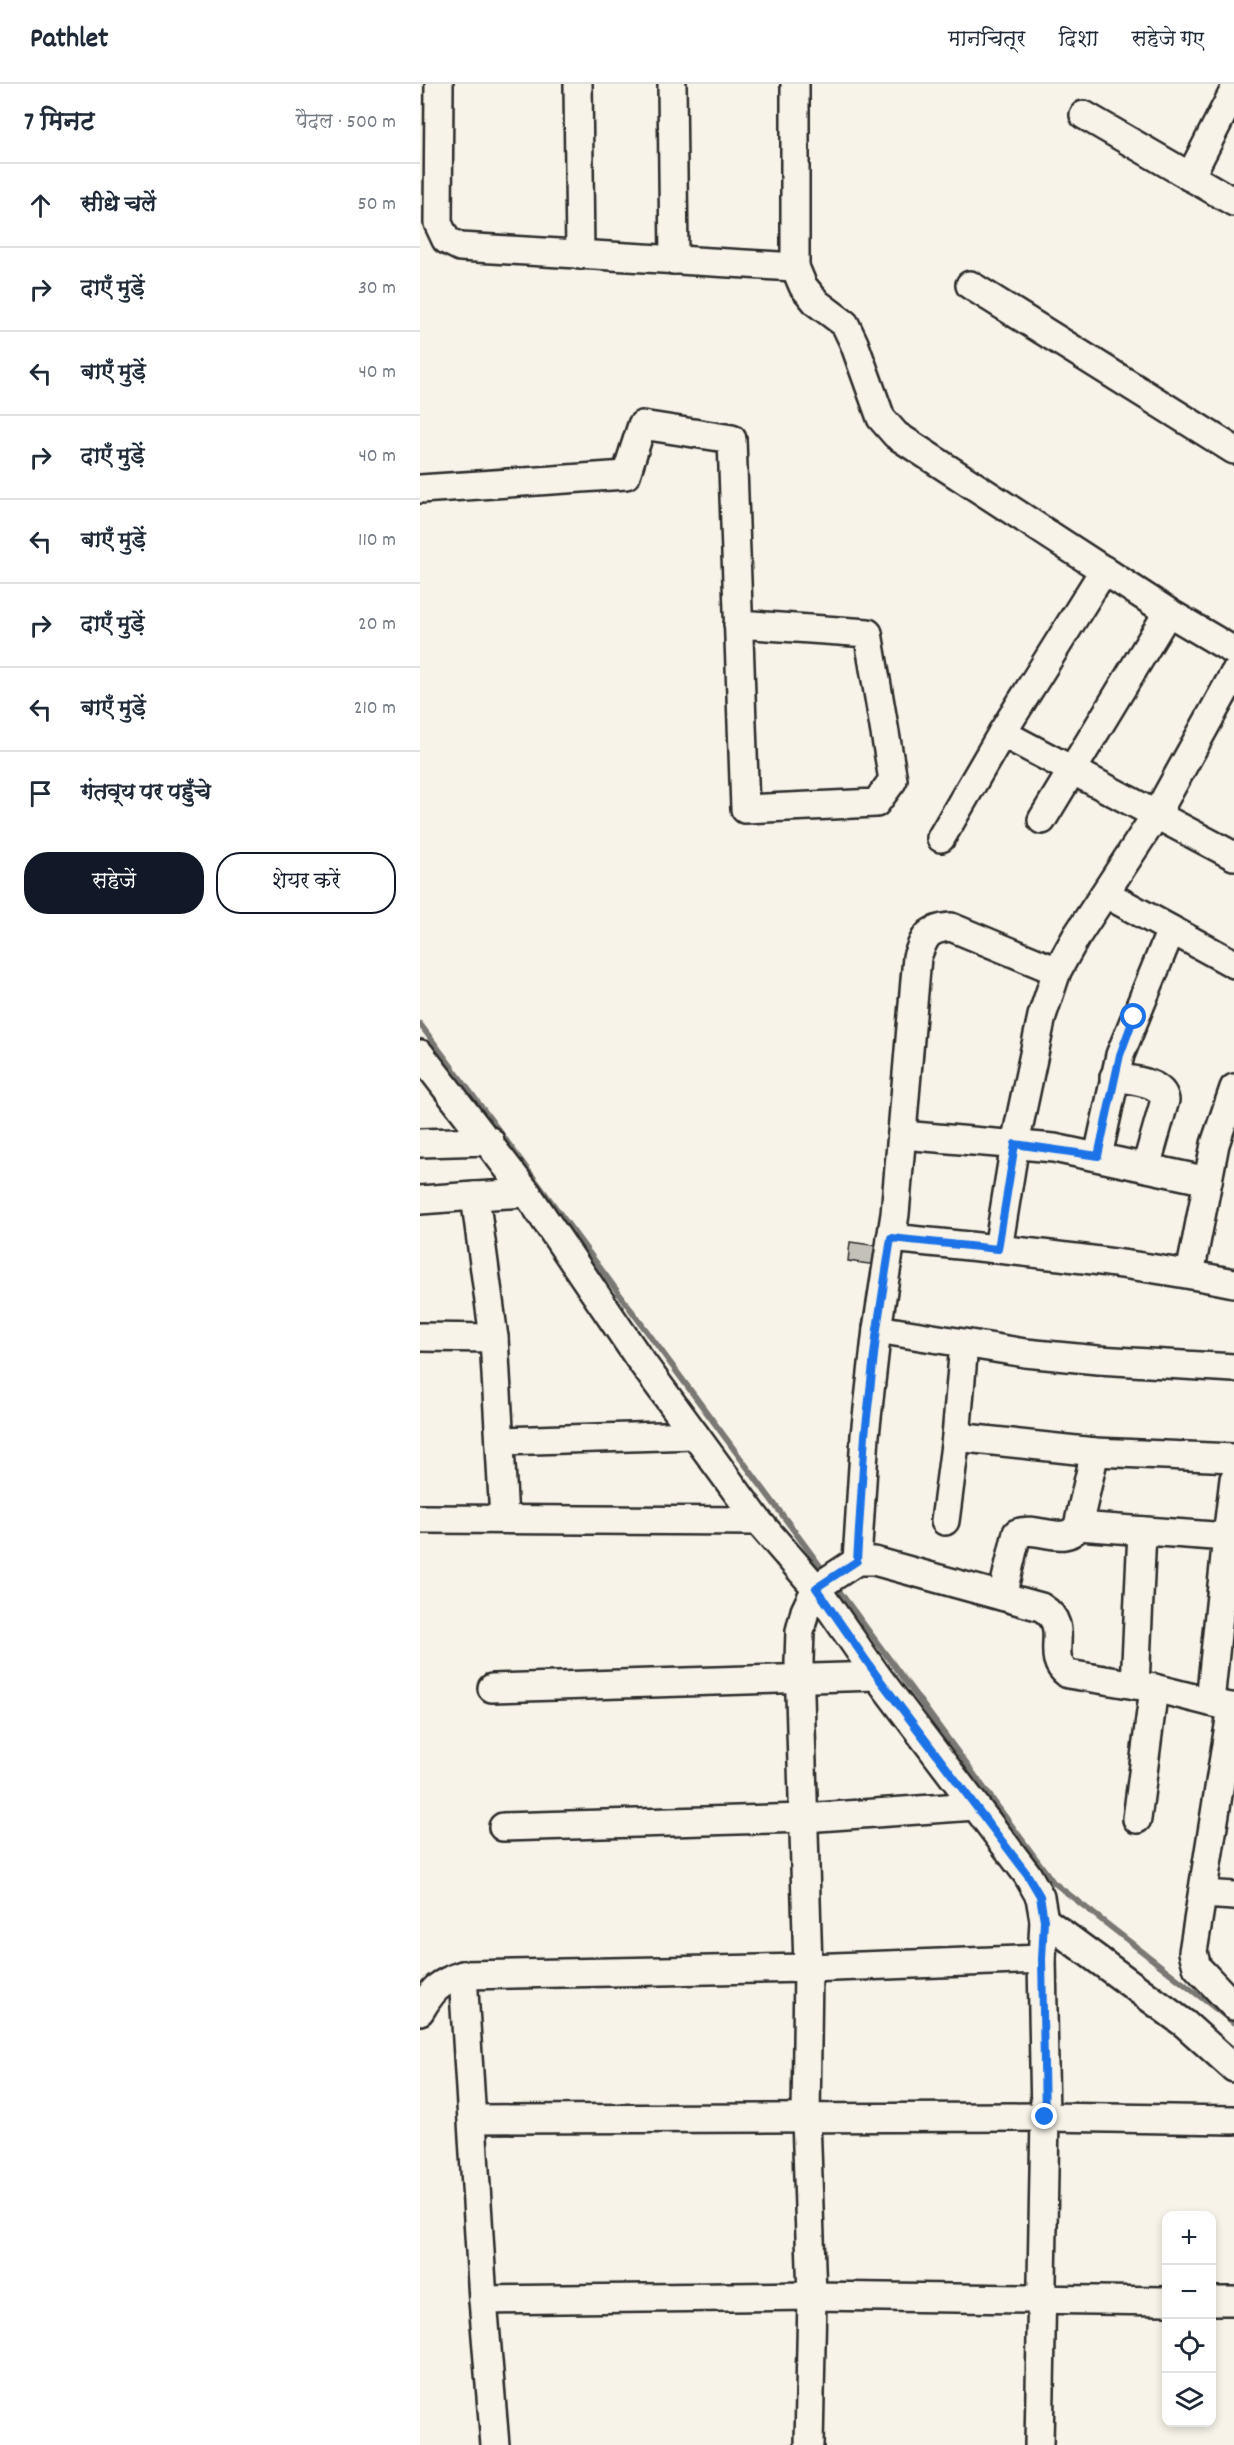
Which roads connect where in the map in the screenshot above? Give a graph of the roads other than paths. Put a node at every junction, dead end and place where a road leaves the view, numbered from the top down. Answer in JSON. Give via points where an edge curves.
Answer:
{"nodes":[{"id":1,"x":438,"y":84,"type":"edge"},
{"id":2,"x":578,"y":84,"type":"edge"},
{"id":3,"x":672,"y":84,"type":"edge"},
{"id":4,"x":795,"y":84,"type":"edge"},
{"id":5,"x":1234,"y":92,"type":"edge"},
{"id":6,"x":1084,"y":115,"type":"dead end"},
{"id":7,"x":1190,"y":177,"type":"junction"},
{"id":8,"x":1234,"y":202,"type":"edge"},
{"id":9,"x":580,"y":255,"type":"junction"},
{"id":10,"x":674,"y":260,"type":"junction"},
{"id":11,"x":795,"y":267,"type":"junction"},
{"id":12,"x":970,"y":285,"type":"dead end"},
{"id":13,"x":1234,"y":450,"type":"edge"},
{"id":14,"x":420,"y":489,"type":"edge"},
{"id":15,"x":1104,"y":570,"type":"junction"},
{"id":16,"x":1168,"y":612,"type":"junction"},
{"id":17,"x":738,"y":624,"type":"junction"},
{"id":18,"x":1234,"y":651,"type":"edge"},
{"id":19,"x":1231,"y":685,"type":"edge"},
{"id":20,"x":1002,"y":733,"type":"junction"},
{"id":21,"x":1071,"y":771,"type":"junction"},
{"id":22,"x":1156,"y":815,"type":"junction"},
{"id":23,"x":1042,"y":820,"type":"dead end"},
{"id":24,"x":941,"y":838,"type":"dead end"},
{"id":25,"x":1234,"y":856,"type":"edge"},
{"id":26,"x":1106,"y":894,"type":"junction"},
{"id":27,"x":1171,"y":930,"type":"junction"},
{"id":28,"x":1234,"y":964,"type":"edge"},
{"id":29,"x":1057,"y":971,"type":"junction"},
{"id":30,"x":422,"y":1059,"type":"edge"},
{"id":31,"x":1114,"y":1077,"type":"junction"},
{"id":32,"x":1234,"y":1088,"type":"edge"},
{"id":33,"x":902,"y":1135,"type":"junction"},
{"id":34,"x":490,"y":1141,"type":"junction"},
{"id":35,"x":420,"y":1143,"type":"edge"},
{"id":36,"x":1015,"y":1144,"type":"junction"},
{"id":37,"x":1098,"y":1156,"type":"junction"},
{"id":38,"x":1146,"y":1167,"type":"junction"},
{"id":39,"x":1208,"y":1180,"type":"junction"},
{"id":40,"x":527,"y":1193,"type":"junction"},
{"id":41,"x":475,"y":1196,"type":"junction"},
{"id":42,"x":420,"y":1200,"type":"edge"},
{"id":43,"x":891,"y":1238,"type":"junction"},
{"id":44,"x":998,"y":1249,"type":"junction"},
{"id":45,"x":1190,"y":1274,"type":"junction"},
{"id":46,"x":1234,"y":1283,"type":"edge"},
{"id":47,"x":877,"y":1329,"type":"junction"},
{"id":48,"x":420,"y":1337,"type":"edge"},
{"id":49,"x":494,"y":1338,"type":"junction"},
{"id":50,"x":964,"y":1344,"type":"junction"},
{"id":51,"x":1234,"y":1368,"type":"edge"},
{"id":52,"x":695,"y":1435,"type":"junction"},
{"id":53,"x":956,"y":1437,"type":"junction"},
{"id":54,"x":500,"y":1441,"type":"junction"},
{"id":55,"x":1095,"y":1452,"type":"junction"},
{"id":56,"x":1234,"y":1458,"type":"edge"},
{"id":57,"x":1234,"y":1479,"type":"edge"},
{"id":58,"x":504,"y":1519,"type":"junction"},
{"id":59,"x":420,"y":1520,"type":"edge"},
{"id":60,"x":758,"y":1521,"type":"junction"},
{"id":61,"x":945,"y":1521,"type":"dead end"},
{"id":62,"x":1078,"y":1526,"type":"junction"},
{"id":63,"x":1142,"y":1531,"type":"junction"},
{"id":64,"x":1231,"y":1537,"type":"edge"},
{"id":65,"x":853,"y":1563,"type":"junction"},
{"id":66,"x":821,"y":1584,"type":"junction"},
{"id":67,"x":1002,"y":1596,"type":"junction"},
{"id":68,"x":877,"y":1676,"type":"junction"},
{"id":69,"x":800,"y":1679,"type":"junction"},
{"id":70,"x":1145,"y":1686,"type":"junction"},
{"id":71,"x":492,"y":1688,"type":"dead end"},
{"id":72,"x":1225,"y":1706,"type":"edge"},
{"id":73,"x":975,"y":1806,"type":"junction"},
{"id":74,"x":804,"y":1818,"type":"junction"},
{"id":75,"x":1137,"y":1819,"type":"dead end"},
{"id":76,"x":503,"y":1827,"type":"dead end"},
{"id":77,"x":1203,"y":1894,"type":"junction"},
{"id":78,"x":1234,"y":1896,"type":"edge"},
{"id":79,"x":1044,"y":1920,"type":"junction"},
{"id":80,"x":1042,"y":1959,"type":"junction"},
{"id":81,"x":808,"y":1968,"type":"junction"},
{"id":82,"x":463,"y":1975,"type":"junction"},
{"id":83,"x":1234,"y":2006,"type":"edge"},
{"id":84,"x":420,"y":2011,"type":"edge"},
{"id":85,"x":1234,"y":2068,"type":"edge"},
{"id":86,"x":1045,"y":2117,"type":"junction"},
{"id":87,"x":806,"y":2118,"type":"junction"},
{"id":88,"x":474,"y":2119,"type":"junction"},
{"id":89,"x":1234,"y":2120,"type":"edge"},
{"id":90,"x":812,"y":2296,"type":"junction"},
{"id":91,"x":483,"y":2300,"type":"junction"},
{"id":92,"x":1043,"y":2300,"type":"junction"},
{"id":93,"x":1162,"y":2301,"type":"edge"},
{"id":94,"x":1216,"y":2301,"type":"edge"},
{"id":95,"x":1234,"y":2301,"type":"edge"},
{"id":96,"x":495,"y":2445,"type":"edge"},
{"id":97,"x":809,"y":2445,"type":"edge"},
{"id":98,"x":1039,"y":2445,"type":"edge"}],
"edges":[{"from":1,"to":9,"type":"street","via":[[438,223],[446,240],[460,247]]},
{"from":2,"to":9,"type":"street"},
{"from":3,"to":10,"type":"street"},
{"from":4,"to":11,"type":"street"},
{"from":5,"to":7,"type":"street"},
{"from":6,"to":7,"type":"street"},
{"from":7,"to":8,"type":"street"},
{"from":9,"to":10,"type":"street"},
{"from":10,"to":11,"type":"street"},
{"from":11,"to":15,"type":"street","via":[[803,286],[845,324],[881,418],[896,435]]},
{"from":12,"to":13,"type":"street"},
{"from":14,"to":17,"type":"street","via":[[626,475],[642,426],[732,439]]},
{"from":15,"to":16,"type":"street"},
{"from":15,"to":20,"type":"street"},
{"from":16,"to":18,"type":"street"},
{"from":16,"to":21,"type":"street"},
{"from":17,"to":17,"type":"street","via":[[745,809],[876,803],[893,780],[868,633]]},
{"from":19,"to":22,"type":"street"},
{"from":20,"to":21,"type":"street"},
{"from":20,"to":24,"type":"street"},
{"from":21,"to":22,"type":"street"},
{"from":21,"to":23,"type":"street"},
{"from":22,"to":25,"type":"street"},
{"from":22,"to":26,"type":"street"},
{"from":26,"to":27,"type":"street"},
{"from":26,"to":29,"type":"street"},
{"from":27,"to":28,"type":"street"},
{"from":27,"to":31,"type":"street","via":[[1134,1017]]},
{"from":29,"to":33,"type":"street","via":[[951,927],[935,928],[924,938],[917,957]]},
{"from":29,"to":36,"type":"street","via":[[1042,1016]]},
{"from":30,"to":34,"type":"street"},
{"from":31,"to":37,"type":"street"},
{"from":31,"to":38,"type":"street","via":[[1157,1087],[1164,1093]]},
{"from":32,"to":39,"type":"street","via":[[1215,1144]]},
{"from":33,"to":36,"type":"street"},
{"from":33,"to":43,"type":"street"},
{"from":34,"to":35,"type":"street"},
{"from":34,"to":40,"type":"street"},
{"from":36,"to":37,"type":"street"},
{"from":36,"to":44,"type":"street"},
{"from":37,"to":38,"type":"street"},
{"from":38,"to":39,"type":"street"},
{"from":39,"to":45,"type":"street"},
{"from":40,"to":41,"type":"street"},
{"from":40,"to":52,"type":"street"},
{"from":41,"to":42,"type":"street"},
{"from":41,"to":49,"type":"street"},
{"from":43,"to":44,"type":"street"},
{"from":43,"to":47,"type":"street"},
{"from":44,"to":45,"type":"street"},
{"from":45,"to":46,"type":"street"},
{"from":47,"to":50,"type":"street"},
{"from":47,"to":65,"type":"street"},
{"from":48,"to":49,"type":"street"},
{"from":49,"to":54,"type":"street"},
{"from":50,"to":51,"type":"street","via":[[1098,1360]]},
{"from":50,"to":53,"type":"street"},
{"from":52,"to":54,"type":"street"},
{"from":52,"to":60,"type":"street"},
{"from":53,"to":55,"type":"street"},
{"from":53,"to":61,"type":"street"},
{"from":54,"to":58,"type":"street"},
{"from":55,"to":56,"type":"street"},
{"from":55,"to":62,"type":"street"},
{"from":57,"to":64,"type":"street"},
{"from":58,"to":59,"type":"street"},
{"from":58,"to":60,"type":"street"},
{"from":60,"to":66,"type":"street"},
{"from":62,"to":63,"type":"street"},
{"from":62,"to":67,"type":"street","via":[[1073,1534],[1065,1536],[1025,1530],[1017,1533]]},
{"from":63,"to":64,"type":"street"},
{"from":63,"to":70,"type":"street"},
{"from":64,"to":72,"type":"street"},
{"from":65,"to":66,"type":"street"},
{"from":65,"to":67,"type":"street","via":[[874,1561]]},
{"from":66,"to":68,"type":"street"},
{"from":66,"to":69,"type":"street","via":[[805,1611],[800,1631]]},
{"from":67,"to":70,"type":"street","via":[[1051,1613],[1057,1625],[1060,1668],[1068,1674]]},
{"from":68,"to":69,"type":"street"},
{"from":68,"to":73,"type":"street"},
{"from":69,"to":71,"type":"street"},
{"from":69,"to":74,"type":"street"},
{"from":70,"to":72,"type":"street"},
{"from":70,"to":75,"type":"street"},
{"from":72,"to":77,"type":"street"},
{"from":73,"to":74,"type":"street"},
{"from":73,"to":79,"type":"street","via":[[1036,1889]]},
{"from":74,"to":76,"type":"street"},
{"from":74,"to":81,"type":"street"},
{"from":77,"to":78,"type":"street"},
{"from":77,"to":83,"type":"street","via":[[1193,1952],[1197,1967]]},
{"from":79,"to":80,"type":"street"},
{"from":79,"to":85,"type":"street","via":[[1185,2024]]},
{"from":80,"to":81,"type":"street"},
{"from":80,"to":86,"type":"street"},
{"from":81,"to":82,"type":"street"},
{"from":81,"to":87,"type":"street"},
{"from":82,"to":84,"type":"street","via":[[433,1989]]},
{"from":82,"to":88,"type":"street"},
{"from":86,"to":87,"type":"street"},
{"from":86,"to":89,"type":"street"},
{"from":86,"to":92,"type":"street"},
{"from":87,"to":88,"type":"street"},
{"from":87,"to":90,"type":"street"},
{"from":88,"to":91,"type":"street"},
{"from":90,"to":91,"type":"street"},
{"from":90,"to":92,"type":"street"},
{"from":90,"to":97,"type":"street"},
{"from":91,"to":96,"type":"street"},
{"from":92,"to":93,"type":"street"},
{"from":92,"to":98,"type":"street"},
{"from":94,"to":95,"type":"street"}]}
